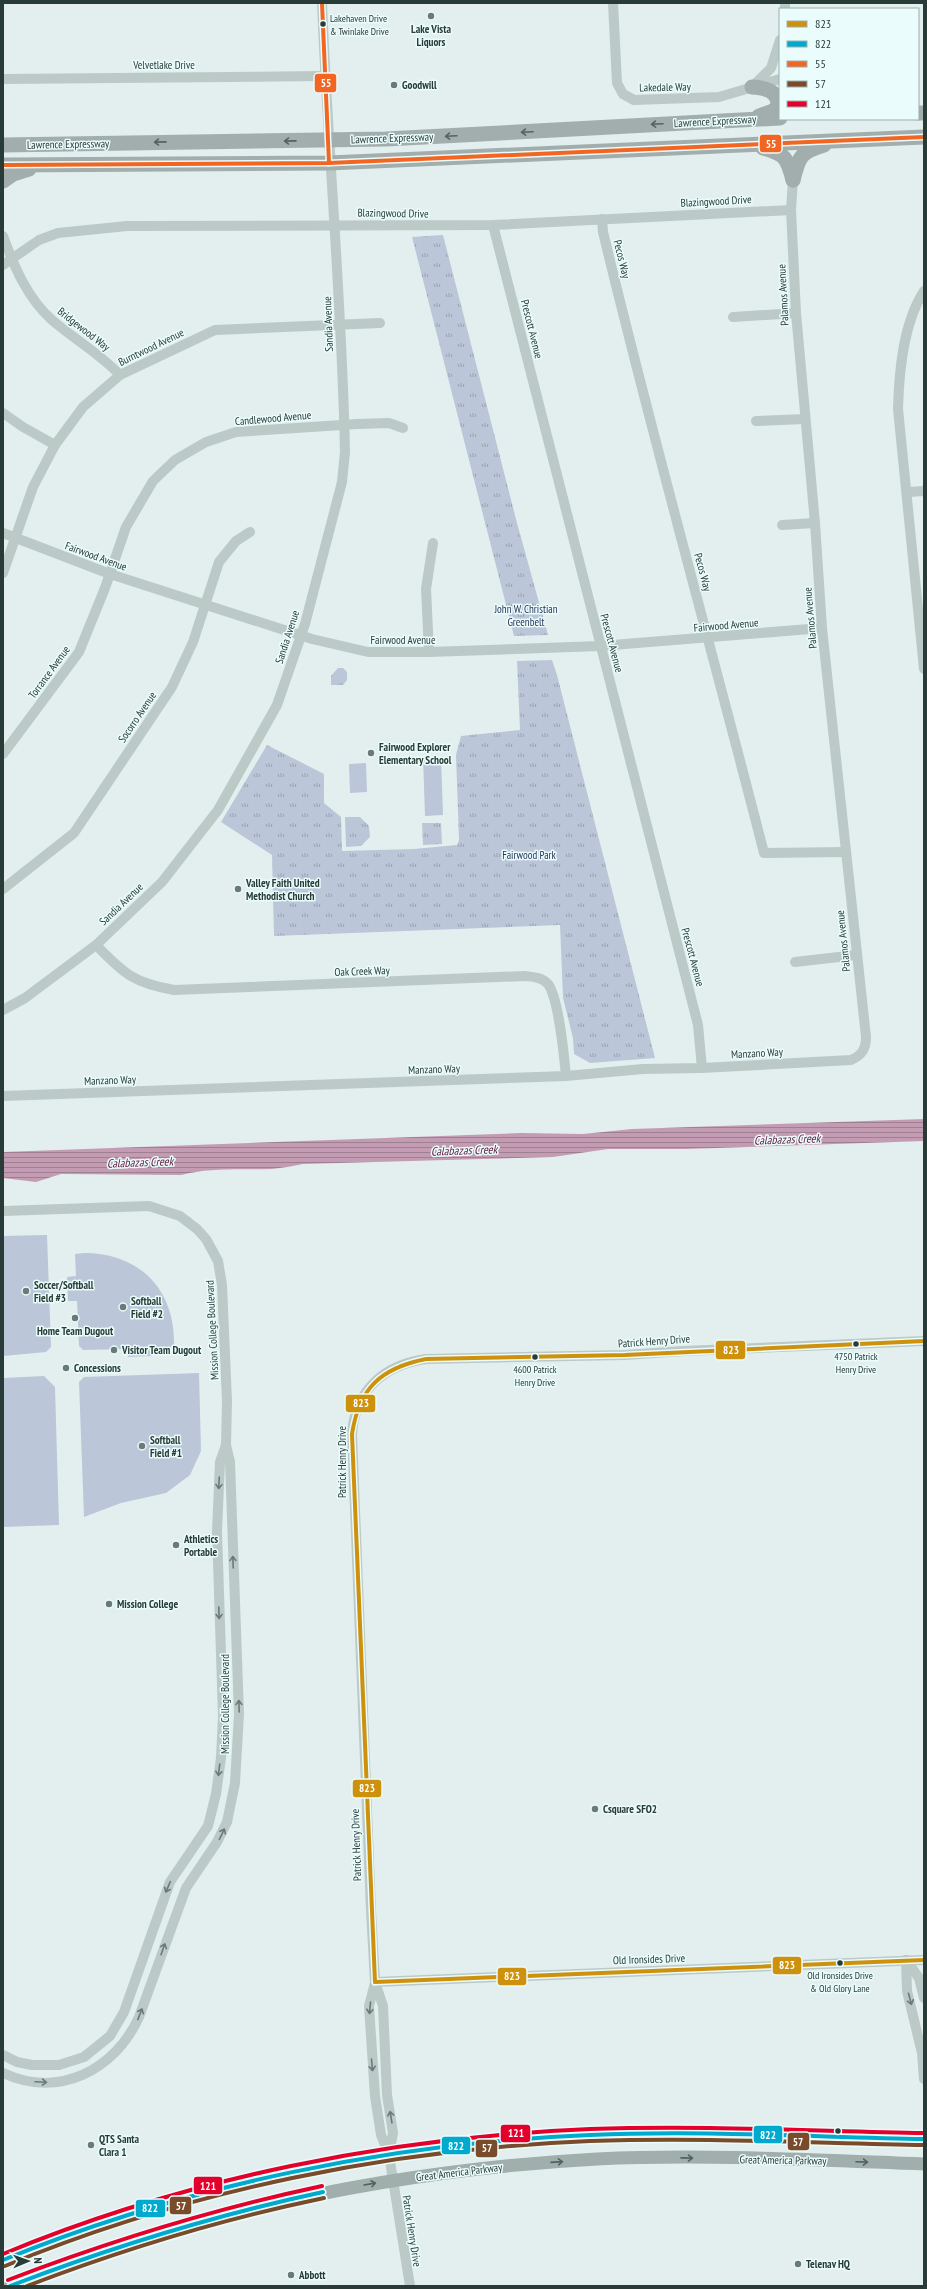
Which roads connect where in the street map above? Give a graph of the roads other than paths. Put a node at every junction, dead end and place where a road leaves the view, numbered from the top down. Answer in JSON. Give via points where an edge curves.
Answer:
{"nodes":[{"id":1,"x":322,"y":3,"type":"edge"},
{"id":2,"x":613,"y":3,"type":"edge"},
{"id":3,"x":779,"y":43,"type":"edge"},
{"id":4,"x":325,"y":76,"type":"junction"},
{"id":5,"x":3,"y":79,"type":"edge"},
{"id":6,"x":779,"y":79,"type":"edge"},
{"id":7,"x":752,"y":87,"type":"junction"},
{"id":8,"x":779,"y":104,"type":"edge"},
{"id":9,"x":779,"y":109,"type":"edge"},
{"id":10,"x":3,"y":133,"type":"edge"},
{"id":11,"x":924,"y":137,"type":"edge"},
{"id":12,"x":329,"y":140,"type":"junction"},
{"id":13,"x":845,"y":140,"type":"junction"},
{"id":14,"x":38,"y":144,"type":"junction"},
{"id":15,"x":748,"y":144,"type":"junction"},
{"id":16,"x":3,"y":145,"type":"edge"},
{"id":17,"x":329,"y":163,"type":"junction"},
{"id":18,"x":3,"y":166,"type":"edge"},
{"id":19,"x":39,"y":166,"type":"junction"},
{"id":20,"x":793,"y":180,"type":"junction"},
{"id":21,"x":3,"y":181,"type":"edge"},
{"id":22,"x":791,"y":210,"type":"junction"},
{"id":23,"x":602,"y":219,"type":"junction"},
{"id":24,"x":336,"y":225,"type":"junction"},
{"id":25,"x":493,"y":225,"type":"junction"},
{"id":26,"x":3,"y":236,"type":"edge"},
{"id":27,"x":7,"y":261,"type":"edge"},
{"id":28,"x":924,"y":291,"type":"edge"},
{"id":29,"x":796,"y":313,"type":"junction"},
{"id":30,"x":733,"y":317,"type":"dead end"},
{"id":31,"x":380,"y":323,"type":"dead end"},
{"id":32,"x":340,"y":324,"type":"junction"},
{"id":33,"x":120,"y":375,"type":"junction"},
{"id":34,"x":3,"y":413,"type":"edge"},
{"id":35,"x":805,"y":419,"type":"junction"},
{"id":36,"x":756,"y":421,"type":"dead end"},
{"id":37,"x":344,"y":424,"type":"junction"},
{"id":38,"x":403,"y":428,"type":"dead end"},
{"id":39,"x":55,"y":445,"type":"junction"},
{"id":40,"x":924,"y":491,"type":"edge"},
{"id":41,"x":908,"y":492,"type":"junction"},
{"id":42,"x":815,"y":522,"type":"junction"},
{"id":43,"x":782,"y":525,"type":"dead end"},
{"id":44,"x":250,"y":532,"type":"dead end"},
{"id":45,"x":3,"y":533,"type":"edge"},
{"id":46,"x":16,"y":539,"type":"junction"},
{"id":47,"x":433,"y":543,"type":"dead end"},
{"id":48,"x":914,"y":554,"type":"junction"},
{"id":49,"x":924,"y":554,"type":"edge"},
{"id":50,"x":3,"y":573,"type":"edge"},
{"id":51,"x":110,"y":574,"type":"junction"},
{"id":52,"x":206,"y":604,"type":"junction"},
{"id":53,"x":922,"y":616,"type":"edge"},
{"id":54,"x":822,"y":628,"type":"junction"},
{"id":55,"x":301,"y":636,"type":"junction"},
{"id":56,"x":709,"y":639,"type":"junction"},
{"id":57,"x":600,"y":646,"type":"junction"},
{"id":58,"x":429,"y":652,"type":"junction"},
{"id":59,"x":924,"y":669,"type":"edge"},
{"id":60,"x":3,"y":754,"type":"edge"},
{"id":61,"x":845,"y":852,"type":"junction"},
{"id":62,"x":3,"y":889,"type":"edge"},
{"id":63,"x":96,"y":945,"type":"junction"},
{"id":64,"x":856,"y":955,"type":"junction"},
{"id":65,"x":795,"y":962,"type":"dead end"},
{"id":66,"x":3,"y":1010,"type":"edge"},
{"id":67,"x":862,"y":1053,"type":"joint"},
{"id":68,"x":702,"y":1068,"type":"junction"},
{"id":69,"x":566,"y":1076,"type":"junction"},
{"id":70,"x":3,"y":1096,"type":"edge"},
{"id":71,"x":3,"y":1211,"type":"edge"},
{"id":72,"x":924,"y":1341,"type":"edge"},
{"id":73,"x":226,"y":1444,"type":"junction"},
{"id":74,"x":906,"y":1960,"type":"junction"},
{"id":75,"x":924,"y":1960,"type":"edge"},
{"id":76,"x":376,"y":1982,"type":"junction"},
{"id":77,"x":924,"y":1998,"type":"edge"},
{"id":78,"x":3,"y":2055,"type":"edge"},
{"id":79,"x":3,"y":2073,"type":"edge"},
{"id":80,"x":924,"y":2079,"type":"edge"},
{"id":81,"x":924,"y":2139,"type":"edge"},
{"id":82,"x":389,"y":2156,"type":"junction"},
{"id":83,"x":924,"y":2164,"type":"edge"},
{"id":84,"x":392,"y":2180,"type":"junction"},
{"id":85,"x":3,"y":2260,"type":"edge"},
{"id":86,"x":10,"y":2286,"type":"edge"},
{"id":87,"x":410,"y":2286,"type":"edge"}],
"edges":[{"from":1,"to":4,"type":"street","name":"Sandia Avenue"},
{"from":2,"to":7,"type":"street","name":"Lakedale Way","via":[[616,74],[617,83],[623,94],[634,100],[649,101],[719,97]]},
{"from":3,"to":7,"type":"street","name":"Lakedale Way","via":[[771,68]]},
{"from":4,"to":5,"type":"street","name":"Velvetlake Drive"},
{"from":4,"to":12,"type":"street","name":"Sandia Avenue"},
{"from":6,"to":7,"type":"street","name":"Lakedale Way"},
{"from":7,"to":8,"type":"highway","via":[[771,91]]},
{"from":9,"to":12,"type":"highway","name":"Lawrence Expressway","one_way":true,"via":[[746,120]]},
{"from":10,"to":14,"type":"highway","via":[[9,139]]},
{"from":11,"to":13,"type":"highway","name":"Lawrence Expressway"},
{"from":12,"to":14,"type":"highway","name":"Lawrence Expressway","one_way":true},
{"from":12,"to":17,"type":"street","name":"Sandia Avenue"},
{"from":13,"to":15,"type":"highway","name":"Lawrence Expressway"},
{"from":13,"to":20,"type":"highway","via":[[805,152],[798,161]]},
{"from":14,"to":16,"type":"highway","name":"Lawrence Expressway"},
{"from":15,"to":17,"type":"highway","name":"Lawrence Expressway"},
{"from":15,"to":20,"type":"highway","via":[[780,153],[789,165]]},
{"from":17,"to":19,"type":"highway","name":"Lawrence Expressway"},
{"from":17,"to":24,"type":"street","name":"Sandia Avenue"},
{"from":18,"to":19,"type":"highway","name":"Lawrence Expressway"},
{"from":19,"to":21,"type":"highway","via":[[13,174]]},
{"from":20,"to":22,"type":"street","name":"Palamos Avenue"},
{"from":22,"to":23,"type":"street","name":"Blazingwood Drive"},
{"from":22,"to":29,"type":"street","name":"Palamos Avenue"},
{"from":23,"to":25,"type":"street","name":"Blazingwood Drive"},
{"from":23,"to":56,"type":"street","name":"Pecos Way","via":[[644,401]]},
{"from":24,"to":25,"type":"street","name":"Blazingwood Drive"},
{"from":24,"to":27,"type":"street","name":"Blazingwood Drive","via":[[127,226],[79,229],[39,240]]},
{"from":24,"to":32,"type":"street","name":"Sandia Avenue"},
{"from":25,"to":57,"type":"street","name":"Prescott Avenue"},
{"from":26,"to":27,"type":"street","name":"Bridgewood Way"},
{"from":27,"to":33,"type":"street","name":"Bridgewood Way","via":[[27,292],[50,319],[106,360]]},
{"from":28,"to":41,"type":"street","via":[[914,310],[899,373],[898,409]]},
{"from":29,"to":30,"type":"street"},
{"from":29,"to":35,"type":"street","name":"Palamos Avenue"},
{"from":31,"to":32,"type":"street","name":"Burntwood Avenue"},
{"from":32,"to":33,"type":"street","name":"Burntwood Avenue","via":[[215,330]]},
{"from":32,"to":37,"type":"street","name":"Sandia Avenue"},
{"from":33,"to":39,"type":"street","name":"Burntwood Avenue","via":[[83,407]]},
{"from":34,"to":39,"type":"street"},
{"from":35,"to":36,"type":"street"},
{"from":35,"to":42,"type":"street","name":"Palamos Avenue"},
{"from":37,"to":38,"type":"street","name":"Candlewood Avenue","via":[[389,423]]},
{"from":37,"to":51,"type":"street","name":"Candlewood Avenue","via":[[236,432],[206,442],[175,460],[153,481],[136,506]]},
{"from":37,"to":55,"type":"street","name":"Sandia Avenue","via":[[342,482]]},
{"from":39,"to":46,"type":"street","name":"Burntwood Avenue","via":[[33,487]]},
{"from":40,"to":41,"type":"street"},
{"from":41,"to":48,"type":"street"},
{"from":42,"to":43,"type":"street"},
{"from":42,"to":54,"type":"street","name":"Palamos Avenue"},
{"from":44,"to":52,"type":"street","name":"Socorro Avenue","via":[[236,541],[219,562]]},
{"from":45,"to":46,"type":"street","name":"Fairwood Avenue"},
{"from":46,"to":50,"type":"street","name":"Burntwood Avenue"},
{"from":46,"to":51,"type":"street","name":"Fairwood Avenue"},
{"from":47,"to":58,"type":"street","via":[[426,589]]},
{"from":48,"to":49,"type":"street"},
{"from":48,"to":53,"type":"street"},
{"from":51,"to":52,"type":"street","name":"Fairwood Avenue"},
{"from":51,"to":60,"type":"street","name":"Torrance Avenue","via":[[79,652]]},
{"from":52,"to":55,"type":"street","name":"Fairwood Avenue"},
{"from":52,"to":62,"type":"street","name":"Socorro Avenue","via":[[193,642],[172,687],[74,833]]},
{"from":53,"to":59,"type":"street"},
{"from":54,"to":56,"type":"street","name":"Fairwood Avenue"},
{"from":54,"to":61,"type":"street","name":"Palamos Avenue"},
{"from":55,"to":58,"type":"street","name":"Fairwood Avenue","via":[[357,651]]},
{"from":55,"to":63,"type":"street","name":"Sandia Avenue","via":[[277,705],[218,810],[162,882]]},
{"from":56,"to":57,"type":"street","name":"Fairwood Avenue"},
{"from":56,"to":61,"type":"street","name":"Pecos Way","via":[[764,853]]},
{"from":57,"to":58,"type":"street","name":"Fairwood Avenue"},
{"from":57,"to":68,"type":"street","name":"Prescott Avenue","via":[[698,1025]]},
{"from":61,"to":64,"type":"street","name":"Palamos Avenue"},
{"from":63,"to":66,"type":"street","name":"Sandia Avenue","via":[[25,998]]},
{"from":63,"to":69,"type":"street","name":"Oak Creek Way","via":[[140,983],[174,990],[525,976],[539,978],[549,985],[558,1016]]},
{"from":64,"to":65,"type":"street"},
{"from":64,"to":67,"type":"street","name":"Palamos Avenue","via":[[866,1037],[866,1046]]},
{"from":67,"to":68,"type":"street","name":"Manzano Way","via":[[851,1060]]},
{"from":68,"to":69,"type":"street","name":"Manzano Way","via":[[643,1069]]},
{"from":69,"to":70,"type":"street","name":"Manzano Way"},
{"from":71,"to":73,"type":"street","name":"Mission College Boulevard","via":[[149,1206],[180,1216],[198,1229],[212,1249],[221,1274],[227,1402]]},
{"from":72,"to":76,"type":"street","name":"Patrick Henry Drive","via":[[618,1355],[426,1359],[385,1373],[368,1389],[358,1406],[352,1434]]},
{"from":73,"to":78,"type":"street","name":"Mission College Boulevard","one_way":true,"via":[[220,1462],[217,1530],[222,1738],[219,1774],[210,1820],[170,1882],[124,2012],[110,2036],[84,2057],[59,2065],[32,2065],[17,2062]]},
{"from":79,"to":73,"type":"street","name":"Mission College Boulevard","one_way":true,"via":[[32,2082],[60,2082],[86,2074],[110,2059],[120,2049],[134,2030],[186,1888],[217,1842],[227,1822],[234,1783],[239,1714],[230,1462]]},
{"from":74,"to":75,"type":"street","name":"Old Ironsides Drive"},
{"from":74,"to":76,"type":"street","name":"Old Ironsides Drive"},
{"from":74,"to":77,"type":"street","via":[[919,1978]]},
{"from":74,"to":80,"type":"street","one_way":true,"via":[[908,1991],[922,2053]]},
{"from":82,"to":76,"type":"street","name":"Patrick Henry Drive","one_way":true,"via":[[393,2133],[387,2087],[383,2006]]},
{"from":76,"to":82,"type":"street","name":"Patrick Henry Drive","one_way":true,"via":[[369,2006],[372,2065],[381,2134]]},
{"from":81,"to":82,"type":"main road","via":[[682,2134],[588,2135],[475,2144]]},
{"from":82,"to":84,"type":"street","name":"Patrick Henry Drive"},
{"from":82,"to":85,"type":"main road","via":[[250,2181],[163,2202],[112,2218]]},
{"from":84,"to":83,"type":"main road","name":"Great America Parkway","one_way":true,"via":[[599,2159],[776,2159]]},
{"from":86,"to":84,"type":"main road","name":"Great America Parkway","one_way":true,"via":[[66,2264],[169,2230],[288,2199]]},
{"from":84,"to":87,"type":"street","name":"Patrick Henry Drive"}]}
